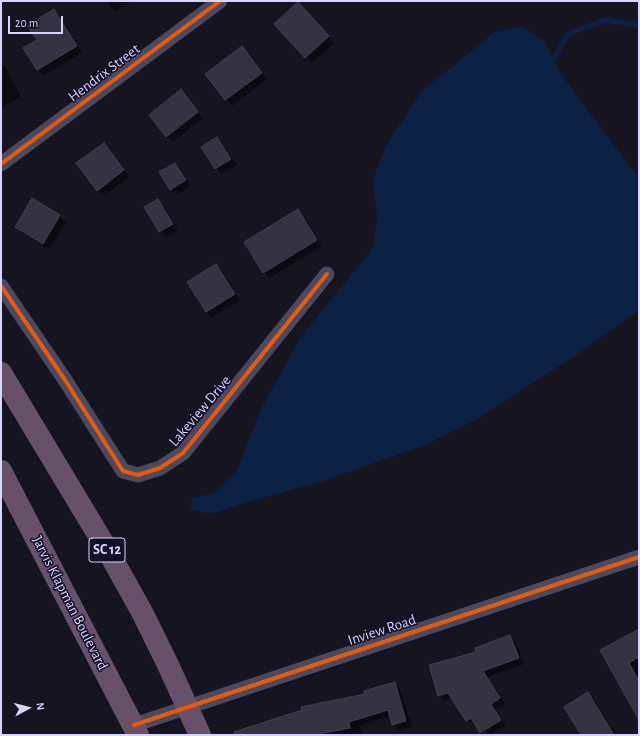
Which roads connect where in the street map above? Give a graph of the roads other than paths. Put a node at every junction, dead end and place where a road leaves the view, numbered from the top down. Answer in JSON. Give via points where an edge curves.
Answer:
{"nodes":[{"id":1,"x":220,"y":1,"type":"edge"},
{"id":2,"x":1,"y":164,"type":"edge"},
{"id":3,"x":327,"y":274,"type":"dead end"},
{"id":4,"x":1,"y":286,"type":"edge"},
{"id":5,"x":1,"y":373,"type":"edge"},
{"id":6,"x":1,"y":471,"type":"edge"},
{"id":7,"x":639,"y":557,"type":"edge"},
{"id":8,"x":187,"y":708,"type":"junction"},
{"id":9,"x":136,"y":730,"type":"edge"},
{"id":10,"x":200,"y":735,"type":"edge"}],
"edges":[{"from":1,"to":2,"type":"street","name":"Hendrix Street"},
{"from":3,"to":4,"type":"street","name":"Lakeview Drive","via":[[183,453],[160,468],[138,475],[123,471]]},
{"from":5,"to":8,"type":"highway","number":"SC 12","via":[[108,551],[169,667]]},
{"from":6,"to":9,"type":"highway","name":"Jarvis Klapman Boulevard"},
{"from":7,"to":8,"type":"street","name":"Inview Road"},
{"from":8,"to":9,"type":"street","name":"Inview Road"},
{"from":8,"to":10,"type":"highway","number":"SC 12"}]}
